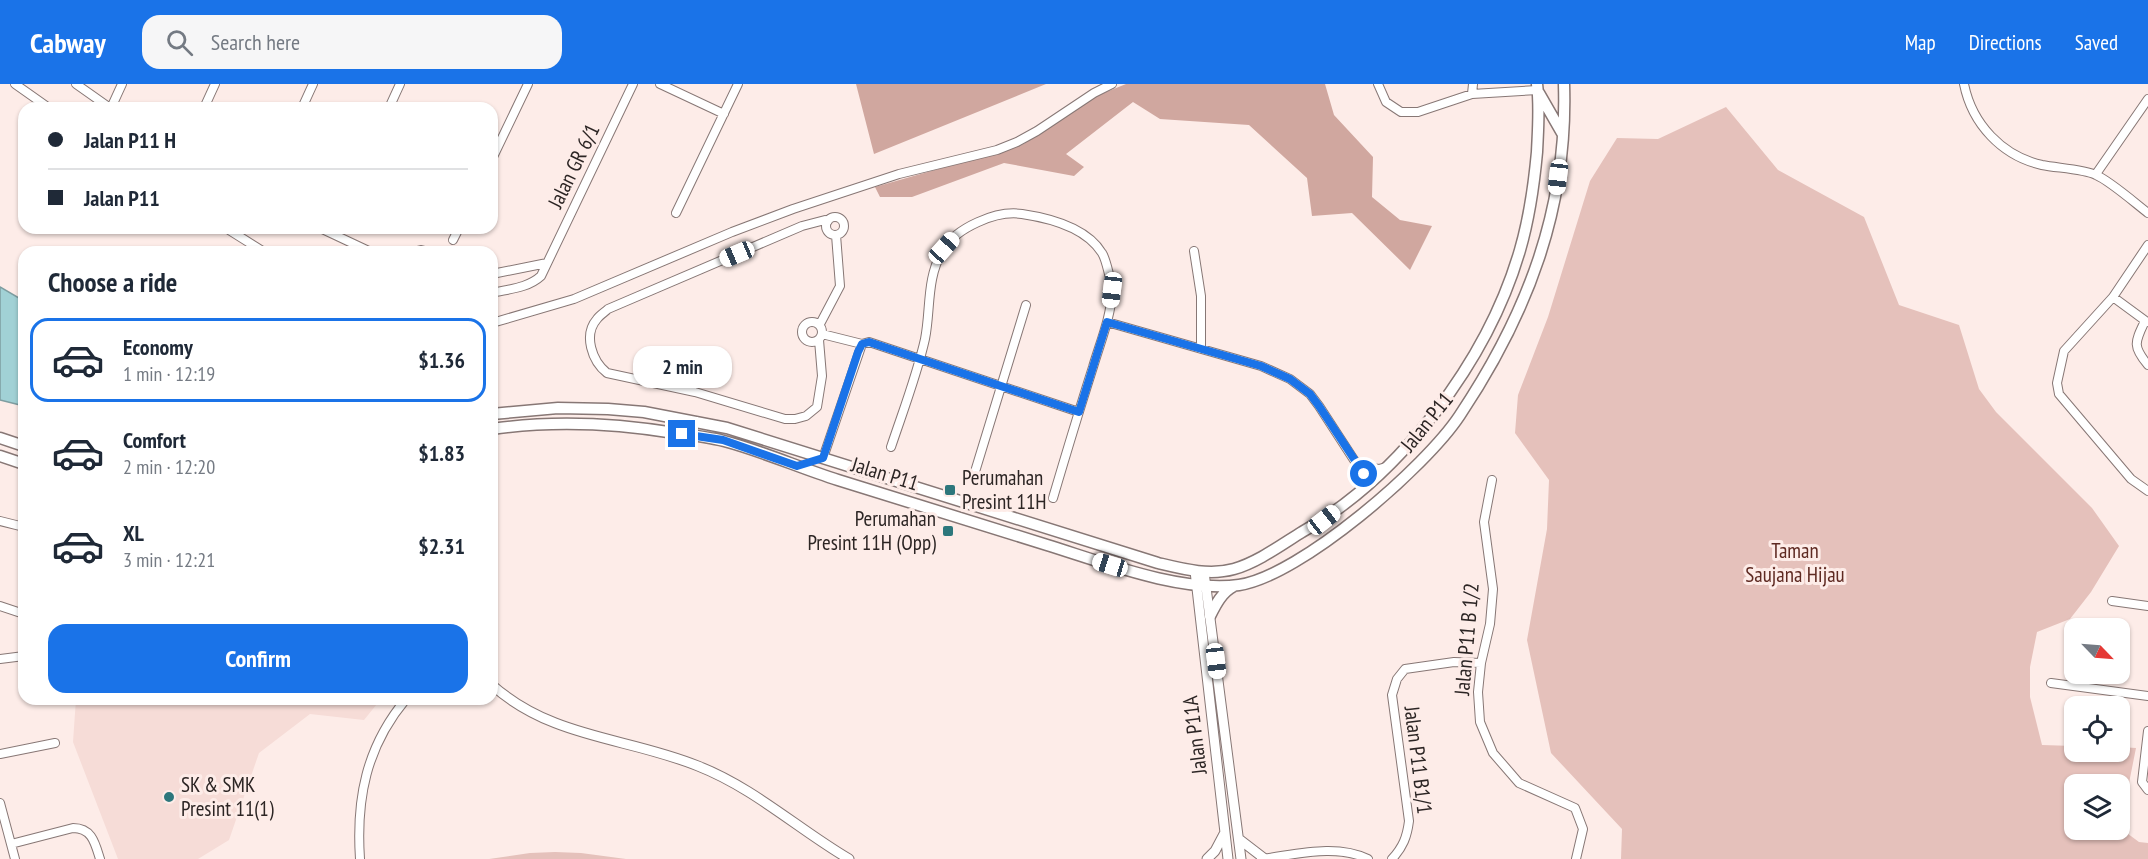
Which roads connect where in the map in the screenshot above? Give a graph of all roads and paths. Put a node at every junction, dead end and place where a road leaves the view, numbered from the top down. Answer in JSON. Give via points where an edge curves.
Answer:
{"nodes":[{"id":1,"x":15,"y":84,"type":"edge"},
{"id":2,"x":76,"y":84,"type":"edge"},
{"id":3,"x":215,"y":84,"type":"edge"},
{"id":4,"x":313,"y":84,"type":"edge"},
{"id":5,"x":400,"y":84,"type":"edge"},
{"id":6,"x":528,"y":84,"type":"edge"},
{"id":7,"x":633,"y":84,"type":"edge"},
{"id":8,"x":660,"y":84,"type":"edge"},
{"id":9,"x":738,"y":84,"type":"edge"},
{"id":10,"x":1112,"y":84,"type":"edge"},
{"id":11,"x":1378,"y":84,"type":"edge"},
{"id":12,"x":1473,"y":84,"type":"edge"},
{"id":13,"x":1564,"y":84,"type":"edge"},
{"id":14,"x":1964,"y":84,"type":"edge"},
{"id":15,"x":1538,"y":86,"type":"edge"},
{"id":16,"x":121,"y":87,"type":"edge"},
{"id":17,"x":1472,"y":94,"type":"junction"},
{"id":18,"x":2148,"y":99,"type":"edge"},
{"id":19,"x":40,"y":102,"type":"edge"},
{"id":20,"x":102,"y":102,"type":"edge"},
{"id":21,"x":113,"y":102,"type":"edge"},
{"id":22,"x":207,"y":102,"type":"edge"},
{"id":23,"x":305,"y":102,"type":"edge"},
{"id":24,"x":392,"y":102,"type":"edge"},
{"id":25,"x":724,"y":114,"type":"junction"},
{"id":26,"x":1562,"y":133,"type":"junction"},
{"id":27,"x":498,"y":146,"type":"edge"},
{"id":28,"x":2096,"y":174,"type":"junction"},
{"id":29,"x":676,"y":213,"type":"dead end"},
{"id":30,"x":2148,"y":213,"type":"edge"},
{"id":31,"x":828,"y":221,"type":"junction"},
{"id":32,"x":236,"y":234,"type":"edge"},
{"id":33,"x":333,"y":234,"type":"edge"},
{"id":34,"x":456,"y":234,"type":"edge"},
{"id":35,"x":836,"y":234,"type":"junction"},
{"id":36,"x":453,"y":240,"type":"dead end"},
{"id":37,"x":254,"y":246,"type":"edge"},
{"id":38,"x":358,"y":246,"type":"edge"},
{"id":39,"x":2148,"y":246,"type":"edge"},
{"id":40,"x":1194,"y":251,"type":"dead end"},
{"id":41,"x":547,"y":263,"type":"junction"},
{"id":42,"x":498,"y":273,"type":"edge"},
{"id":43,"x":498,"y":292,"type":"edge"},
{"id":44,"x":2113,"y":297,"type":"junction"},
{"id":45,"x":1026,"y":305,"type":"dead end"},
{"id":46,"x":498,"y":321,"type":"edge"},
{"id":47,"x":1107,"y":322,"type":"junction"},
{"id":48,"x":2146,"y":322,"type":"edge"},
{"id":49,"x":819,"y":324,"type":"junction"},
{"id":50,"x":820,"y":337,"type":"junction"},
{"id":51,"x":862,"y":344,"type":"junction"},
{"id":52,"x":1201,"y":349,"type":"junction"},
{"id":53,"x":920,"y":358,"type":"junction"},
{"id":54,"x":2148,"y":365,"type":"edge"},
{"id":55,"x":1002,"y":386,"type":"junction"},
{"id":56,"x":1079,"y":412,"type":"junction"},
{"id":57,"x":498,"y":413,"type":"edge"},
{"id":58,"x":498,"y":428,"type":"edge"},
{"id":59,"x":0,"y":438,"type":"edge"},
{"id":60,"x":18,"y":444,"type":"edge"},
{"id":61,"x":891,"y":447,"type":"dead end"},
{"id":62,"x":0,"y":456,"type":"edge"},
{"id":63,"x":823,"y":458,"type":"junction"},
{"id":64,"x":18,"y":462,"type":"edge"},
{"id":65,"x":797,"y":466,"type":"junction"},
{"id":66,"x":1358,"y":466,"type":"junction"},
{"id":67,"x":1388,"y":466,"type":"junction"},
{"id":68,"x":974,"y":475,"type":"dead end"},
{"id":69,"x":838,"y":480,"type":"junction"},
{"id":70,"x":1492,"y":480,"type":"dead end"},
{"id":71,"x":1360,"y":491,"type":"junction"},
{"id":72,"x":2148,"y":492,"type":"edge"},
{"id":73,"x":1053,"y":498,"type":"dead end"},
{"id":74,"x":0,"y":520,"type":"edge"},
{"id":75,"x":18,"y":525,"type":"edge"},
{"id":76,"x":1200,"y":571,"type":"junction"},
{"id":77,"x":1200,"y":586,"type":"junction"},
{"id":78,"x":1234,"y":586,"type":"junction"},
{"id":79,"x":2112,"y":601,"type":"dead end"},
{"id":80,"x":0,"y":606,"type":"edge"},
{"id":81,"x":2148,"y":606,"type":"edge"},
{"id":82,"x":18,"y":612,"type":"edge"},
{"id":83,"x":1210,"y":616,"type":"junction"},
{"id":84,"x":18,"y":657,"type":"edge"},
{"id":85,"x":0,"y":659,"type":"edge"},
{"id":86,"x":1480,"y":663,"type":"junction"},
{"id":87,"x":2051,"y":683,"type":"dead end"},
{"id":88,"x":498,"y":690,"type":"edge"},
{"id":89,"x":2148,"y":696,"type":"edge"},
{"id":90,"x":402,"y":705,"type":"edge"},
{"id":91,"x":2148,"y":731,"type":"edge"},
{"id":92,"x":55,"y":743,"type":"dead end"},
{"id":93,"x":0,"y":754,"type":"edge"},
{"id":94,"x":2148,"y":790,"type":"edge"},
{"id":95,"x":0,"y":803,"type":"edge"},
{"id":96,"x":1225,"y":833,"type":"junction"},
{"id":97,"x":1239,"y":839,"type":"junction"},
{"id":98,"x":11,"y":844,"type":"junction"},
{"id":99,"x":15,"y":859,"type":"edge"},
{"id":100,"x":100,"y":859,"type":"edge"},
{"id":101,"x":360,"y":859,"type":"edge"},
{"id":102,"x":849,"y":859,"type":"edge"},
{"id":103,"x":1207,"y":859,"type":"edge"},
{"id":104,"x":1228,"y":859,"type":"edge"},
{"id":105,"x":1241,"y":859,"type":"edge"},
{"id":106,"x":1263,"y":859,"type":"edge"},
{"id":107,"x":1368,"y":859,"type":"edge"},
{"id":108,"x":1392,"y":859,"type":"edge"},
{"id":109,"x":1576,"y":859,"type":"edge"}],
"edges":[{"from":1,"to":19,"type":"street"},
{"from":2,"to":20,"type":"street"},
{"from":3,"to":22,"type":"street"},
{"from":4,"to":23,"type":"street"},
{"from":5,"to":24,"type":"street"},
{"from":6,"to":27,"type":"street"},
{"from":7,"to":41,"type":"street","name":"Jalan GR 6/1"},
{"from":8,"to":25,"type":"street"},
{"from":9,"to":25,"type":"street"},
{"from":10,"to":46,"type":"street","via":[[1037,131],[997,150],[899,174],[793,209],[574,299]]},
{"from":11,"to":17,"type":"street","via":[[1386,102],[1401,112],[1418,112]]},
{"from":12,"to":17,"type":"street"},
{"from":13,"to":26,"type":"main road","name":"Jalan P11"},
{"from":14,"to":28,"type":"street","via":[[1973,113],[2002,147],[2040,165]]},
{"from":15,"to":17,"type":"street"},
{"from":15,"to":26,"type":"main road"},
{"from":15,"to":67,"type":"main road","name":"Jalan P11","via":[[1535,179],[1520,251],[1498,308],[1472,358],[1432,416]]},
{"from":16,"to":21,"type":"street"},
{"from":18,"to":28,"type":"street"},
{"from":25,"to":29,"type":"street"},
{"from":26,"to":78,"type":"main road","name":"Jalan P11","via":[[1556,201],[1534,275],[1487,374],[1449,432],[1383,497],[1334,534],[1286,568],[1252,583]]},
{"from":28,"to":30,"type":"street"},
{"from":31,"to":35,"type":"street","via":[[827,231]]},
{"from":31,"to":35,"type":"street","via":[[842,221],[843,228]]},
{"from":31,"to":50,"type":"street","via":[[802,226],[608,309],[590,333],[592,352],[599,367],[607,373],[695,392],[785,419],[806,416],[817,407],[822,376]]},
{"from":32,"to":37,"type":"street"},
{"from":33,"to":38,"type":"street"},
{"from":34,"to":36,"type":"street"},
{"from":35,"to":49,"type":"street","via":[[840,286]]},
{"from":39,"to":44,"type":"street"},
{"from":40,"to":52,"type":"street","via":[[1201,296]]},
{"from":41,"to":42,"type":"street"},
{"from":41,"to":43,"type":"street","name":"Jalan GR 6/1","via":[[534,282]]},
{"from":44,"to":48,"type":"street"},
{"from":44,"to":72,"type":"street","via":[[2064,351],[2057,383],[2059,394],[2131,478]]},
{"from":45,"to":55,"type":"street"},
{"from":47,"to":52,"type":"street"},
{"from":47,"to":53,"type":"street","via":[[1112,290],[1102,253],[1086,237],[1041,216],[999,215],[971,226],[944,248],[931,281]]},
{"from":47,"to":56,"type":"street"},
{"from":48,"to":54,"type":"street","via":[[2136,347]]},
{"from":49,"to":50,"type":"street"},
{"from":49,"to":50,"type":"street","via":[[810,322],[802,333],[808,341]]},
{"from":50,"to":51,"type":"street"},
{"from":51,"to":53,"type":"street","via":[[869,342]]},
{"from":51,"to":63,"type":"street"},
{"from":52,"to":66,"type":"street","via":[[1261,366],[1290,379],[1310,394]]},
{"from":53,"to":55,"type":"street"},
{"from":53,"to":61,"type":"street"},
{"from":55,"to":56,"type":"street"},
{"from":55,"to":68,"type":"street"},
{"from":56,"to":73,"type":"street"},
{"from":57,"to":63,"type":"main road","name":"Jalan P11","via":[[558,408],[644,412],[727,428]]},
{"from":58,"to":65,"type":"main road","name":"Jalan P11","via":[[553,423],[641,427],[723,440]]},
{"from":59,"to":60,"type":"main road"},
{"from":62,"to":64,"type":"main road"},
{"from":63,"to":65,"type":"main road"},
{"from":63,"to":69,"type":"main road"},
{"from":63,"to":76,"type":"main road","name":"Jalan P11","via":[[1158,563]]},
{"from":65,"to":69,"type":"main road","name":"Jalan P11"},
{"from":66,"to":67,"type":"street"},
{"from":66,"to":71,"type":"street","via":[[1364,474]]},
{"from":67,"to":71,"type":"main road","name":"Jalan P11"},
{"from":69,"to":77,"type":"main road","name":"Jalan P11","via":[[1110,565]]},
{"from":70,"to":86,"type":"street","name":"Jalan P11 B 1/2","via":[[1484,522],[1493,590],[1490,624]]},
{"from":71,"to":76,"type":"main road","name":"Jalan P11","via":[[1324,520],[1247,564]]},
{"from":74,"to":75,"type":"street"},
{"from":76,"to":77,"type":"street","name":"Jalan P11A"},
{"from":77,"to":78,"type":"main road","name":"Jalan P11"},
{"from":77,"to":83,"type":"street","name":"Jalan P11A"},
{"from":77,"to":96,"type":"street","name":"Jalan P11A"},
{"from":78,"to":83,"type":"main road","via":[[1227,589]]},
{"from":79,"to":81,"type":"street"},
{"from":80,"to":82,"type":"street"},
{"from":83,"to":97,"type":"street","name":"Jalan P11A"},
{"from":84,"to":85,"type":"street"},
{"from":86,"to":108,"type":"street","name":"Jalan P11 B1/1","via":[[1454,662],[1405,669],[1397,679],[1392,695],[1409,821],[1407,836]]},
{"from":86,"to":109,"type":"street","name":"Jalan P11 B 1/2","via":[[1480,722],[1492,753],[1520,783],[1575,808],[1583,828]]},
{"from":87,"to":89,"type":"street"},
{"from":88,"to":102,"type":"street","via":[[549,721],[593,737],[668,755],[724,778]]},
{"from":90,"to":101,"type":"street","via":[[372,754],[359,806]]},
{"from":91,"to":94,"type":"street","via":[[2142,782]]},
{"from":92,"to":93,"type":"street"},
{"from":95,"to":98,"type":"street"},
{"from":96,"to":103,"type":"street"},
{"from":96,"to":104,"type":"street","name":"Jalan P11A"},
{"from":97,"to":105,"type":"street","name":"Jalan P11A"},
{"from":97,"to":106,"type":"street"},
{"from":98,"to":99,"type":"street"},
{"from":98,"to":100,"type":"street","via":[[79,828],[91,836]]},
{"from":106,"to":107,"type":"street","via":[[1327,850]]}]}
